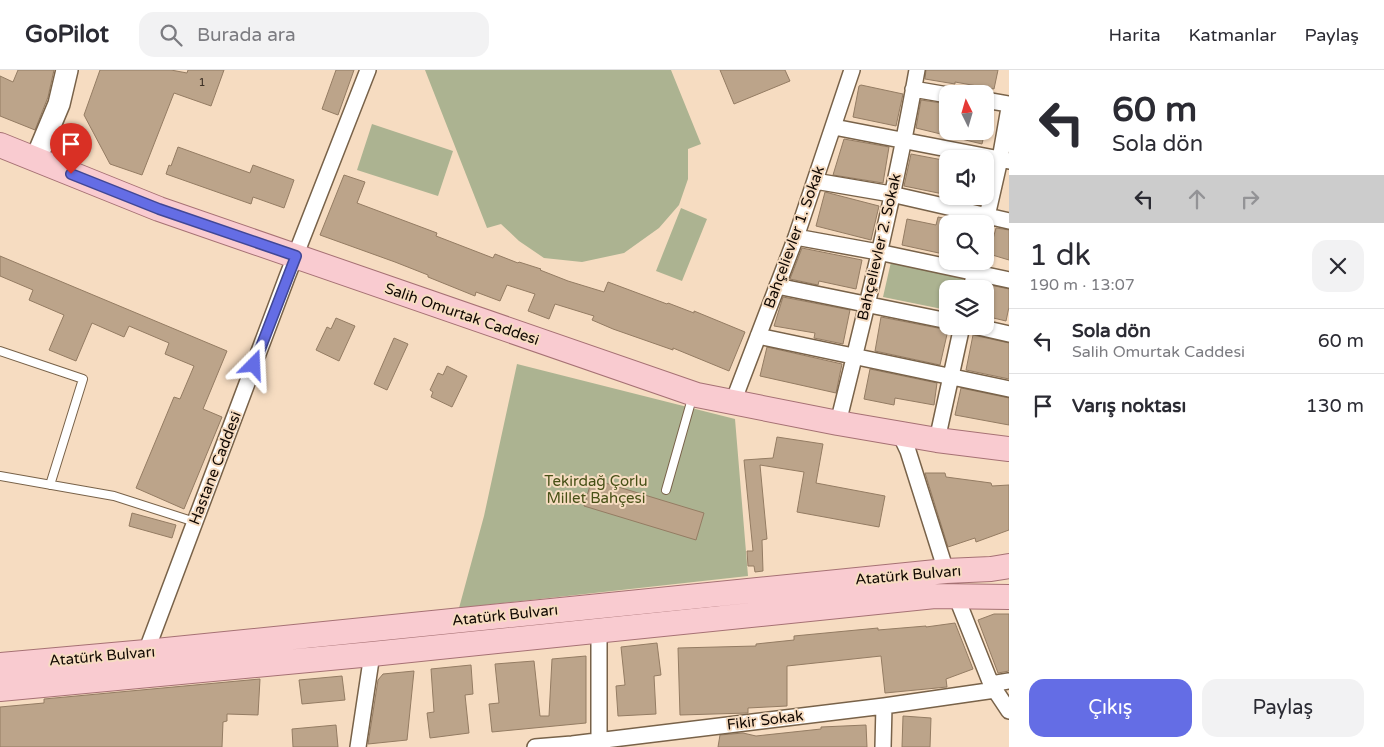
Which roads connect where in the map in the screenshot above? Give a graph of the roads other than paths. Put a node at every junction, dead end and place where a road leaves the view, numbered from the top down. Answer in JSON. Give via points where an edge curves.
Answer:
{"nodes":[{"id":1,"x":67,"y":70,"type":"edge"},
{"id":2,"x":368,"y":70,"type":"edge"},
{"id":3,"x":852,"y":70,"type":"edge"},
{"id":4,"x":917,"y":70,"type":"edge"},
{"id":5,"x":913,"y":89,"type":"junction"},
{"id":6,"x":939,"y":93,"type":"edge"},
{"id":7,"x":994,"y":102,"type":"edge"},
{"id":8,"x":1009,"y":106,"type":"edge"},
{"id":9,"x":834,"y":127,"type":"junction"},
{"id":10,"x":903,"y":141,"type":"junction"},
{"id":11,"x":0,"y":145,"type":"edge"},
{"id":12,"x":36,"y":159,"type":"junction"},
{"id":13,"x":1005,"y":160,"type":"edge"},
{"id":14,"x":815,"y":181,"type":"junction"},
{"id":15,"x":891,"y":194,"type":"junction"},
{"id":16,"x":962,"y":215,"type":"edge"},
{"id":17,"x":988,"y":215,"type":"edge"},
{"id":18,"x":1009,"y":221,"type":"edge"},
{"id":19,"x":994,"y":222,"type":"edge"},
{"id":20,"x":796,"y":237,"type":"junction"},
{"id":21,"x":878,"y":252,"type":"junction"},
{"id":22,"x":296,"y":256,"type":"junction"},
{"id":23,"x":939,"y":261,"type":"edge"},
{"id":24,"x":984,"y":270,"type":"edge"},
{"id":25,"x":1009,"y":280,"type":"edge"},
{"id":26,"x":777,"y":286,"type":"junction"},
{"id":27,"x":867,"y":304,"type":"junction"},
{"id":28,"x":939,"y":318,"type":"edge"},
{"id":29,"x":994,"y":331,"type":"edge"},
{"id":30,"x":1009,"y":334,"type":"edge"},
{"id":31,"x":960,"y":335,"type":"edge"},
{"id":32,"x":758,"y":336,"type":"junction"},
{"id":33,"x":0,"y":351,"type":"edge"},
{"id":34,"x":854,"y":357,"type":"junction"},
{"id":35,"x":951,"y":378,"type":"junction"},
{"id":36,"x":1009,"y":389,"type":"edge"},
{"id":37,"x":691,"y":402,"type":"dead end"},
{"id":38,"x":733,"y":402,"type":"junction"},
{"id":39,"x":838,"y":424,"type":"junction"},
{"id":40,"x":900,"y":434,"type":"junction"},
{"id":41,"x":937,"y":440,"type":"junction"},
{"id":42,"x":1009,"y":449,"type":"edge"},
{"id":43,"x":1009,"y":460,"type":"edge"},
{"id":44,"x":0,"y":476,"type":"edge"},
{"id":45,"x":50,"y":485,"type":"junction"},
{"id":46,"x":666,"y":490,"type":"dead end"},
{"id":47,"x":195,"y":522,"type":"junction"},
{"id":48,"x":1009,"y":566,"type":"edge"},
{"id":49,"x":946,"y":571,"type":"junction"},
{"id":50,"x":956,"y":596,"type":"junction"},
{"id":51,"x":1009,"y":597,"type":"edge"},
{"id":52,"x":599,"y":631,"type":"junction"},
{"id":53,"x":146,"y":652,"type":"junction"},
{"id":54,"x":372,"y":654,"type":"junction"},
{"id":55,"x":0,"y":665,"type":"edge"},
{"id":56,"x":1009,"y":681,"type":"edge"},
{"id":57,"x":0,"y":689,"type":"edge"},
{"id":58,"x":1001,"y":695,"type":"edge"},
{"id":59,"x":884,"y":706,"type":"junction"},
{"id":60,"x":599,"y":741,"type":"junction"},
{"id":61,"x":572,"y":746,"type":"edge"},
{"id":62,"x":358,"y":747,"type":"edge"},
{"id":63,"x":535,"y":747,"type":"edge"},
{"id":64,"x":883,"y":747,"type":"edge"}],
"edges":[{"from":1,"to":12,"type":"street","via":[[59,104]]},
{"from":2,"to":22,"type":"street","name":"Hastane Caddesi"},
{"from":3,"to":9,"type":"street","name":"Bahçelievler 1. Sokak"},
{"from":4,"to":5,"type":"street","name":"Bahçelievler 2. Sokak"},
{"from":5,"to":6,"type":"street"},
{"from":5,"to":10,"type":"street","name":"Bahçelievler 2. Sokak"},
{"from":7,"to":8,"type":"street"},
{"from":8,"to":13,"type":"street"},
{"from":9,"to":10,"type":"street"},
{"from":9,"to":14,"type":"street","name":"Bahçelievler 1. Sokak"},
{"from":10,"to":13,"type":"street"},
{"from":10,"to":15,"type":"street","name":"Bahçelievler 2. Sokak"},
{"from":11,"to":12,"type":"main road","name":"Salih Omurtak Caddesi"},
{"from":12,"to":22,"type":"main road","name":"Salih Omurtak Caddesi","via":[[159,209]]},
{"from":13,"to":17,"type":"street"},
{"from":14,"to":15,"type":"street"},
{"from":14,"to":20,"type":"street","name":"Bahçelievler 1. Sokak"},
{"from":15,"to":16,"type":"street"},
{"from":15,"to":21,"type":"street","name":"Bahçelievler 2. Sokak"},
{"from":18,"to":19,"type":"street"},
{"from":20,"to":21,"type":"street"},
{"from":20,"to":26,"type":"street","name":"Bahçelievler 1. Sokak"},
{"from":21,"to":23,"type":"street"},
{"from":21,"to":27,"type":"street","name":"Bahçelievler 2. Sokak"},
{"from":22,"to":38,"type":"main road","name":"Salih Omurtak Caddesi","via":[[697,395]]},
{"from":22,"to":47,"type":"street","name":"Hastane Caddesi"},
{"from":24,"to":25,"type":"street"},
{"from":26,"to":27,"type":"street"},
{"from":26,"to":32,"type":"street","name":"Bahçelievler 1. Sokak"},
{"from":27,"to":28,"type":"street"},
{"from":27,"to":34,"type":"street","name":"Bahçelievler 2. Sokak"},
{"from":29,"to":30,"type":"street"},
{"from":31,"to":35,"type":"street"},
{"from":32,"to":34,"type":"street"},
{"from":32,"to":38,"type":"street","name":"Bahçelievler 1. Sokak"},
{"from":33,"to":45,"type":"lane","via":[[83,379]]},
{"from":34,"to":35,"type":"street"},
{"from":34,"to":39,"type":"street","name":"Bahçelievler 2. Sokak"},
{"from":35,"to":36,"type":"street"},
{"from":35,"to":41,"type":"street"},
{"from":37,"to":46,"type":"lane"},
{"from":38,"to":39,"type":"main road","name":"Salih Omurtak Caddesi"},
{"from":39,"to":40,"type":"main road","name":"Salih Omurtak Caddesi"},
{"from":40,"to":41,"type":"main road","name":"Salih Omurtak Caddesi"},
{"from":40,"to":49,"type":"street"},
{"from":41,"to":42,"type":"main road","name":"Salih Omurtak Caddesi"},
{"from":41,"to":43,"type":"main road","name":"Salih Omurtak Caddesi"},
{"from":44,"to":45,"type":"lane"},
{"from":45,"to":47,"type":"lane","via":[[114,496]]},
{"from":47,"to":53,"type":"street","name":"Hastane Caddesi"},
{"from":48,"to":49,"type":"main road","name":"Atatürk Bulvarı"},
{"from":49,"to":53,"type":"main road","name":"Atatürk Bulvarı"},
{"from":50,"to":51,"type":"main road","name":"Atatürk Bulvarı"},
{"from":50,"to":52,"type":"main road","name":"Atatürk Bulvarı"},
{"from":50,"to":58,"type":"street"},
{"from":52,"to":54,"type":"main road","name":"Atatürk Bulvarı"},
{"from":52,"to":60,"type":"street"},
{"from":53,"to":55,"type":"main road","name":"Atatürk Bulvarı"},
{"from":54,"to":57,"type":"main road","name":"Atatürk Bulvarı"},
{"from":54,"to":62,"type":"street"},
{"from":56,"to":58,"type":"street","name":"Fikir Sokak"},
{"from":58,"to":59,"type":"street","name":"Fikir Sokak"},
{"from":59,"to":60,"type":"street","name":"Fikir Sokak"},
{"from":59,"to":64,"type":"street"},
{"from":60,"to":61,"type":"street","name":"Fikir Sokak"},
{"from":61,"to":63,"type":"street","name":"Fikir Sokak"}]}
